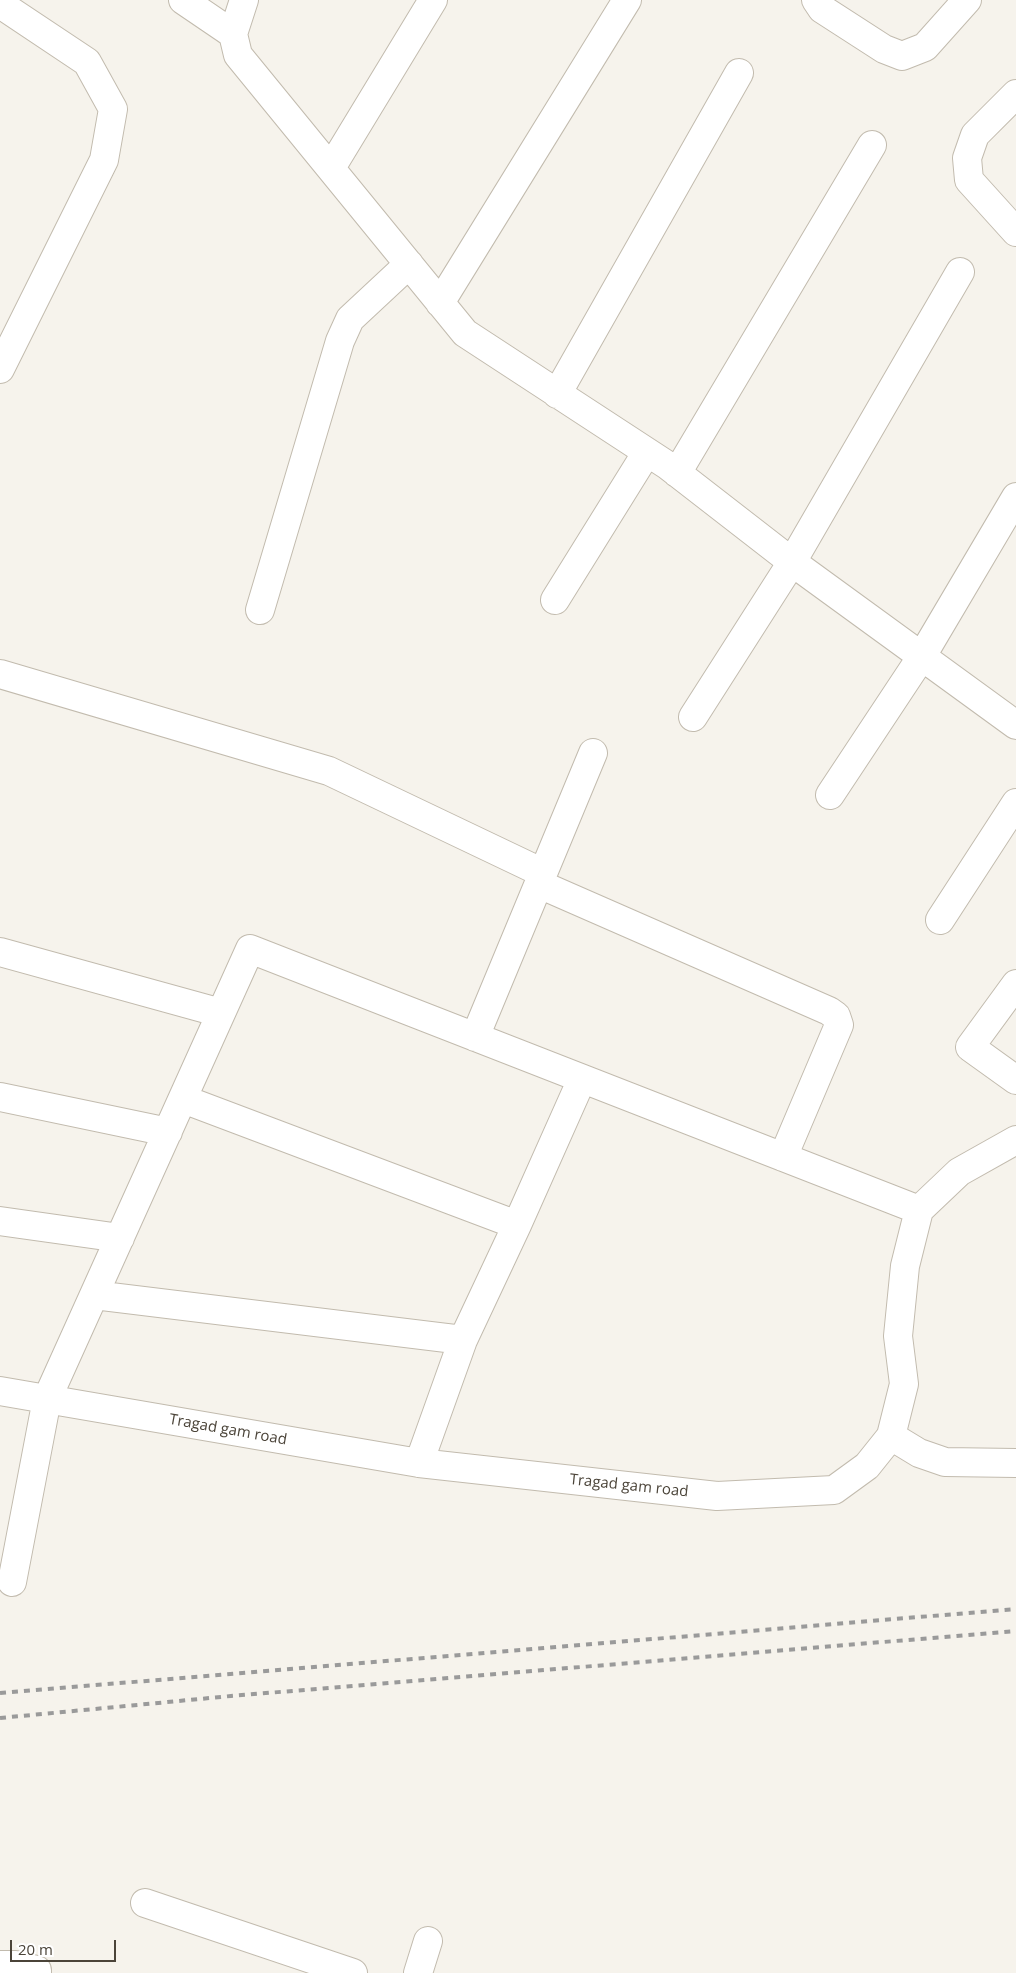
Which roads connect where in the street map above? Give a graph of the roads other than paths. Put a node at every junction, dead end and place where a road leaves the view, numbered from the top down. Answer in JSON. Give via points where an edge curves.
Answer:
{"nodes":[{"id":1,"x":183,"y":0,"type":"edge"},
{"id":2,"x":244,"y":0,"type":"edge"},
{"id":3,"x":434,"y":0,"type":"edge"},
{"id":4,"x":627,"y":0,"type":"edge"},
{"id":5,"x":816,"y":0,"type":"edge"},
{"id":6,"x":967,"y":0,"type":"edge"},
{"id":7,"x":0,"y":4,"type":"edge"},
{"id":8,"x":233,"y":34,"type":"junction"},
{"id":9,"x":739,"y":73,"type":"dead end"},
{"id":10,"x":1016,"y":94,"type":"edge"},
{"id":11,"x":872,"y":145,"type":"dead end"},
{"id":12,"x":331,"y":168,"type":"junction"},
{"id":13,"x":1016,"y":232,"type":"edge"},
{"id":14,"x":409,"y":264,"type":"junction"},
{"id":15,"x":960,"y":272,"type":"dead end"},
{"id":16,"x":440,"y":303,"type":"junction"},
{"id":17,"x":0,"y":369,"type":"edge"},
{"id":18,"x":557,"y":394,"type":"junction"},
{"id":19,"x":647,"y":452,"type":"junction"},
{"id":20,"x":677,"y":473,"type":"junction"},
{"id":21,"x":1016,"y":497,"type":"edge"},
{"id":22,"x":792,"y":562,"type":"junction"},
{"id":23,"x":555,"y":600,"type":"dead end"},
{"id":24,"x":260,"y":610,"type":"dead end"},
{"id":25,"x":922,"y":656,"type":"junction"},
{"id":26,"x":0,"y":674,"type":"edge"},
{"id":27,"x":693,"y":717,"type":"dead end"},
{"id":28,"x":1016,"y":726,"type":"edge"},
{"id":29,"x":593,"y":753,"type":"dead end"},
{"id":30,"x":830,"y":795,"type":"dead end"},
{"id":31,"x":1016,"y":802,"type":"edge"},
{"id":32,"x":541,"y":878,"type":"junction"},
{"id":33,"x":940,"y":920,"type":"dead end"},
{"id":34,"x":0,"y":952,"type":"edge"},
{"id":35,"x":1016,"y":984,"type":"edge"},
{"id":36,"x":221,"y":1013,"type":"junction"},
{"id":37,"x":476,"y":1037,"type":"junction"},
{"id":38,"x":582,"y":1078,"type":"junction"},
{"id":39,"x":1016,"y":1080,"type":"edge"},
{"id":40,"x":0,"y":1097,"type":"edge"},
{"id":41,"x":183,"y":1099,"type":"junction"},
{"id":42,"x":168,"y":1132,"type":"junction"},
{"id":43,"x":1016,"y":1140,"type":"edge"},
{"id":44,"x":783,"y":1157,"type":"junction"},
{"id":45,"x":919,"y":1210,"type":"junction"},
{"id":46,"x":0,"y":1221,"type":"edge"},
{"id":47,"x":518,"y":1225,"type":"junction"},
{"id":48,"x":120,"y":1238,"type":"junction"},
{"id":49,"x":94,"y":1295,"type":"junction"},
{"id":50,"x":463,"y":1340,"type":"junction"},
{"id":51,"x":0,"y":1391,"type":"edge"},
{"id":52,"x":47,"y":1398,"type":"junction"},
{"id":53,"x":891,"y":1436,"type":"junction"},
{"id":54,"x":419,"y":1463,"type":"junction"},
{"id":55,"x":1016,"y":1463,"type":"edge"},
{"id":56,"x":10,"y":1532,"type":"edge"},
{"id":57,"x":12,"y":1582,"type":"dead end"},
{"id":58,"x":145,"y":1903,"type":"dead end"},
{"id":59,"x":428,"y":1942,"type":"dead end"},
{"id":60,"x":0,"y":1965,"type":"edge"},
{"id":61,"x":37,"y":1973,"type":"edge"},
{"id":62,"x":353,"y":1973,"type":"edge"},
{"id":63,"x":418,"y":1973,"type":"edge"}],
"edges":[{"from":1,"to":8,"type":"street"},
{"from":2,"to":8,"type":"street"},
{"from":3,"to":12,"type":"street"},
{"from":4,"to":16,"type":"street"},
{"from":5,"to":6,"type":"street","via":[[822,9],[884,49],[902,56],[925,47]]},
{"from":7,"to":17,"type":"street","via":[[87,62],[113,109],[104,160]]},
{"from":8,"to":12,"type":"street","via":[[238,54]]},
{"from":9,"to":18,"type":"street"},
{"from":10,"to":13,"type":"street","via":[[975,135],[967,158],[968,180]]},
{"from":11,"to":20,"type":"street"},
{"from":12,"to":14,"type":"street"},
{"from":14,"to":16,"type":"street"},
{"from":14,"to":24,"type":"street","via":[[350,319],[340,341]]},
{"from":15,"to":22,"type":"street"},
{"from":16,"to":18,"type":"street","via":[[465,333]]},
{"from":18,"to":19,"type":"street"},
{"from":19,"to":20,"type":"street"},
{"from":19,"to":23,"type":"street"},
{"from":20,"to":22,"type":"street"},
{"from":21,"to":25,"type":"street"},
{"from":22,"to":25,"type":"street"},
{"from":22,"to":27,"type":"street"},
{"from":25,"to":28,"type":"street"},
{"from":25,"to":30,"type":"street"},
{"from":26,"to":32,"type":"street","via":[[329,771]]},
{"from":29,"to":32,"type":"street"},
{"from":31,"to":33,"type":"street"},
{"from":32,"to":37,"type":"street"},
{"from":32,"to":44,"type":"street","via":[[836,1016],[839,1025]]},
{"from":34,"to":36,"type":"street"},
{"from":35,"to":39,"type":"street","via":[[970,1047]]},
{"from":36,"to":37,"type":"street","via":[[250,949]]},
{"from":36,"to":41,"type":"street"},
{"from":37,"to":38,"type":"street"},
{"from":38,"to":44,"type":"street"},
{"from":38,"to":47,"type":"street"},
{"from":40,"to":42,"type":"street"},
{"from":41,"to":42,"type":"street"},
{"from":41,"to":47,"type":"street"},
{"from":42,"to":48,"type":"street"},
{"from":43,"to":45,"type":"street","via":[[959,1172]]},
{"from":44,"to":45,"type":"street"},
{"from":45,"to":53,"type":"street","name":"Tragad gam road","via":[[905,1266],[898,1336],[904,1384]]},
{"from":46,"to":48,"type":"street"},
{"from":47,"to":50,"type":"street"},
{"from":48,"to":49,"type":"street"},
{"from":49,"to":50,"type":"street"},
{"from":49,"to":52,"type":"street"},
{"from":50,"to":54,"type":"street"},
{"from":51,"to":52,"type":"street","name":"Tragad gam road"},
{"from":52,"to":54,"type":"street","name":"Tragad gam road"},
{"from":52,"to":56,"type":"street"},
{"from":53,"to":54,"type":"street","name":"Tragad gam road","via":[[867,1466],[834,1490],[717,1496]]},
{"from":53,"to":55,"type":"street","via":[[919,1453],[945,1462]]},
{"from":56,"to":57,"type":"street"},
{"from":58,"to":62,"type":"street"},
{"from":59,"to":63,"type":"street"},
{"from":60,"to":61,"type":"street","via":[[16,1965],[37,1970]]}]}
